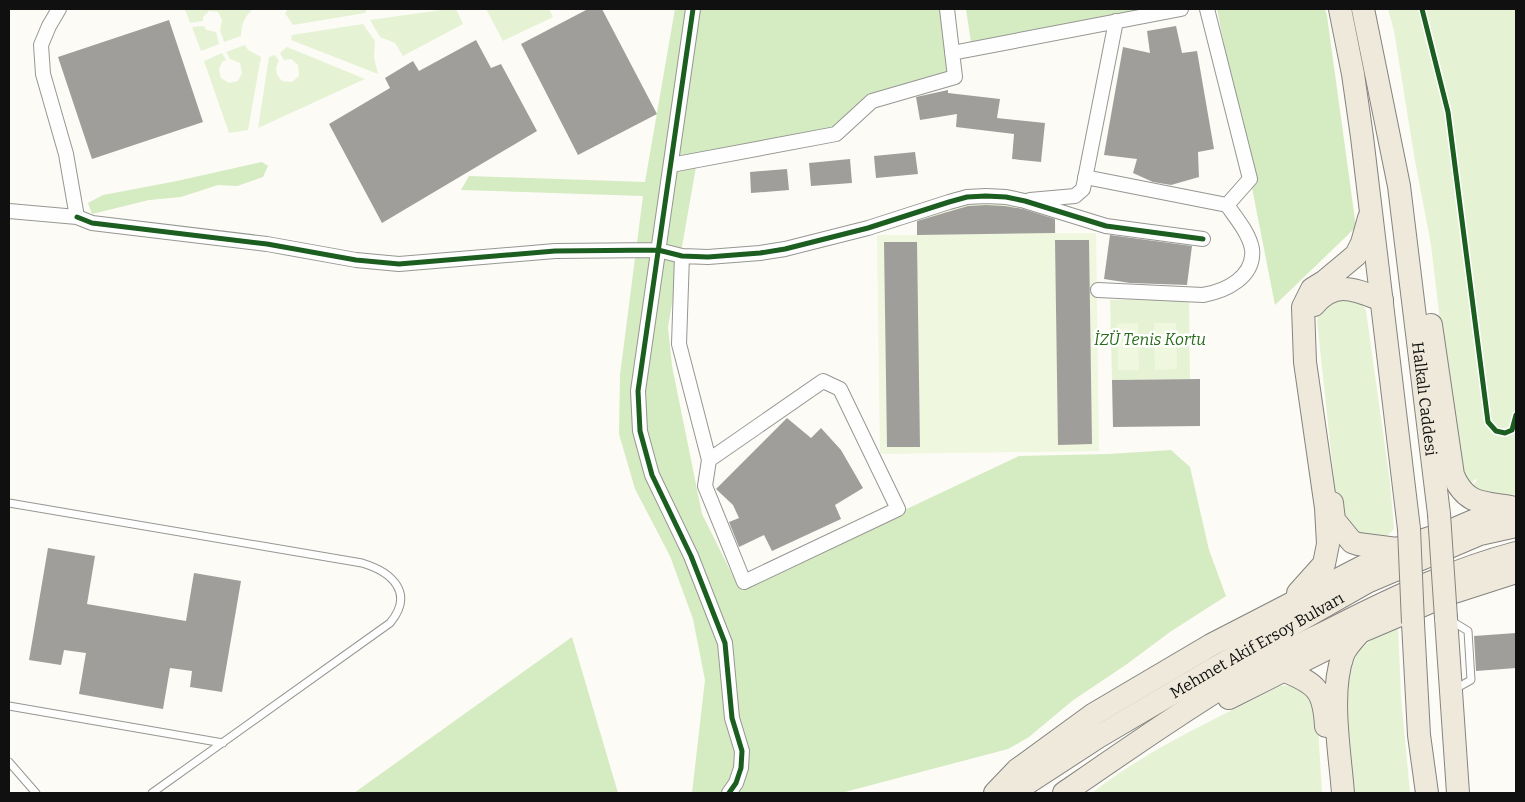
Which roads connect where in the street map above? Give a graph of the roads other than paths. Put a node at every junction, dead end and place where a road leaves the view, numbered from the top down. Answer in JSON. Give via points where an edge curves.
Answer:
{"nodes":[{"id":1,"x":59,"y":9,"type":"edge"},
{"id":2,"x":693,"y":9,"type":"edge"},
{"id":3,"x":947,"y":9,"type":"edge"},
{"id":4,"x":1181,"y":9,"type":"edge"},
{"id":5,"x":1207,"y":9,"type":"edge"},
{"id":6,"x":1340,"y":9,"type":"edge"},
{"id":7,"x":1363,"y":9,"type":"edge"},
{"id":8,"x":1116,"y":21,"type":"junction"},
{"id":9,"x":952,"y":53,"type":"junction"},
{"id":10,"x":670,"y":165,"type":"junction"},
{"id":11,"x":1085,"y":177,"type":"junction"},
{"id":12,"x":1398,"y":186,"type":"junction"},
{"id":13,"x":1025,"y":201,"type":"junction"},
{"id":14,"x":1227,"y":205,"type":"junction"},
{"id":15,"x":9,"y":211,"type":"edge"},
{"id":16,"x":1371,"y":212,"type":"junction"},
{"id":17,"x":77,"y":217,"type":"junction"},
{"id":18,"x":1203,"y":239,"type":"dead end"},
{"id":19,"x":658,"y":250,"type":"junction"},
{"id":20,"x":682,"y":256,"type":"junction"},
{"id":21,"x":1098,"y":290,"type":"dead end"},
{"id":22,"x":1382,"y":300,"type":"junction"},
{"id":23,"x":709,"y":460,"type":"junction"},
{"id":24,"x":9,"y":503,"type":"edge"},
{"id":25,"x":1516,"y":508,"type":"edge"},
{"id":26,"x":1516,"y":526,"type":"edge"},
{"id":27,"x":1397,"y":549,"type":"junction"},
{"id":28,"x":1516,"y":553,"type":"edge"},
{"id":29,"x":1516,"y":572,"type":"edge"},
{"id":30,"x":1285,"y":606,"type":"junction"},
{"id":31,"x":1360,"y":632,"type":"junction"},
{"id":32,"x":1285,"y":671,"type":"junction"},
{"id":33,"x":9,"y":706,"type":"edge"},
{"id":34,"x":1180,"y":715,"type":"junction"},
{"id":35,"x":223,"y":742,"type":"junction"},
{"id":36,"x":9,"y":762,"type":"edge"},
{"id":37,"x":36,"y":793,"type":"edge"},
{"id":38,"x":152,"y":793,"type":"edge"},
{"id":39,"x":728,"y":793,"type":"edge"},
{"id":40,"x":995,"y":793,"type":"edge"},
{"id":41,"x":1012,"y":793,"type":"edge"},
{"id":42,"x":1064,"y":793,"type":"edge"},
{"id":43,"x":1330,"y":793,"type":"edge"},
{"id":44,"x":1343,"y":793,"type":"edge"},
{"id":45,"x":1427,"y":793,"type":"edge"},
{"id":46,"x":1458,"y":793,"type":"edge"}],
"edges":[{"from":1,"to":17,"type":"street","via":[[41,46],[42,64],[66,154]]},
{"from":2,"to":10,"type":"street"},
{"from":3,"to":9,"type":"street"},
{"from":4,"to":8,"type":"street"},
{"from":5,"to":14,"type":"street","via":[[1250,179]]},
{"from":6,"to":16,"type":"main road","name":"Halkalı Caddesi","via":[[1353,74]]},
{"from":7,"to":12,"type":"main road","name":"Halkalı Caddesi"},
{"from":8,"to":9,"type":"street"},
{"from":8,"to":11,"type":"street"},
{"from":9,"to":10,"type":"street","via":[[955,77],[872,102],[836,134]]},
{"from":10,"to":19,"type":"street"},
{"from":11,"to":13,"type":"street","via":[[1083,189],[1075,196]]},
{"from":11,"to":14,"type":"street"},
{"from":12,"to":25,"type":"main road","via":[[1420,251],[1453,475],[1468,497]]},
{"from":12,"to":46,"type":"main road","name":"Halkalı Caddesi","bridge":true,"via":[[1439,514]]},
{"from":13,"to":18,"type":"street","via":[[1106,226]]},
{"from":13,"to":20,"type":"street","via":[[1006,197],[967,197],[868,228],[784,249],[735,256]]},
{"from":14,"to":21,"type":"street","via":[[1243,227],[1252,248],[1252,260],[1239,280],[1216,293],[1204,295]]},
{"from":15,"to":17,"type":"street"},
{"from":16,"to":22,"type":"main road","name":"Halkalı Caddesi"},
{"from":16,"to":30,"type":"main road","via":[[1356,255],[1312,289],[1303,306],[1305,362],[1326,508],[1328,544],[1324,564]]},
{"from":17,"to":19,"type":"street","via":[[92,223],[399,264],[555,251]]},
{"from":19,"to":20,"type":"street"},
{"from":19,"to":39,"type":"street","via":[[638,391],[640,431],[652,475],[690,556],[725,643],[732,718],[742,751],[741,768]]},
{"from":20,"to":23,"type":"street","via":[[679,344]]},
{"from":22,"to":27,"type":"main road","via":[[1352,288],[1328,292],[1313,306],[1311,345],[1334,520],[1352,542]]},
{"from":22,"to":45,"type":"main road","name":"Halkalı Caddesi","bridge":true,"via":[[1409,529],[1420,735]]},
{"from":23,"to":23,"type":"street","via":[[705,486],[744,582],[898,509],[840,389],[823,381]]},
{"from":24,"to":35,"type":"lane","via":[[362,563],[388,574],[400,594],[397,615],[390,623]]},
{"from":25,"to":27,"type":"main road"},
{"from":26,"to":41,"type":"main road","name":"Mehmet Akif Ersoy Bulvarı","via":[[1480,534],[1367,582],[1098,737]]},
{"from":27,"to":30,"type":"main road"},
{"from":28,"to":34,"type":"main road","name":"Mehmet Akif Ersoy Bulvarı","via":[[1384,602],[1251,670]]},
{"from":29,"to":31,"type":"main road","via":[[1454,592]]},
{"from":30,"to":40,"type":"main road","via":[[1094,714],[1017,770]]},
{"from":31,"to":32,"type":"main road"},
{"from":31,"to":44,"type":"main road","via":[[1344,654],[1338,682],[1336,708]]},
{"from":32,"to":34,"type":"main road","via":[[1236,695]]},
{"from":32,"to":43,"type":"main road","via":[[1306,679],[1320,693],[1325,710]]},
{"from":33,"to":35,"type":"lane"},
{"from":34,"to":42,"type":"main road","name":"Mehmet Akif Ersoy Bulvarı"},
{"from":35,"to":38,"type":"lane"},
{"from":36,"to":37,"type":"lane"}]}
